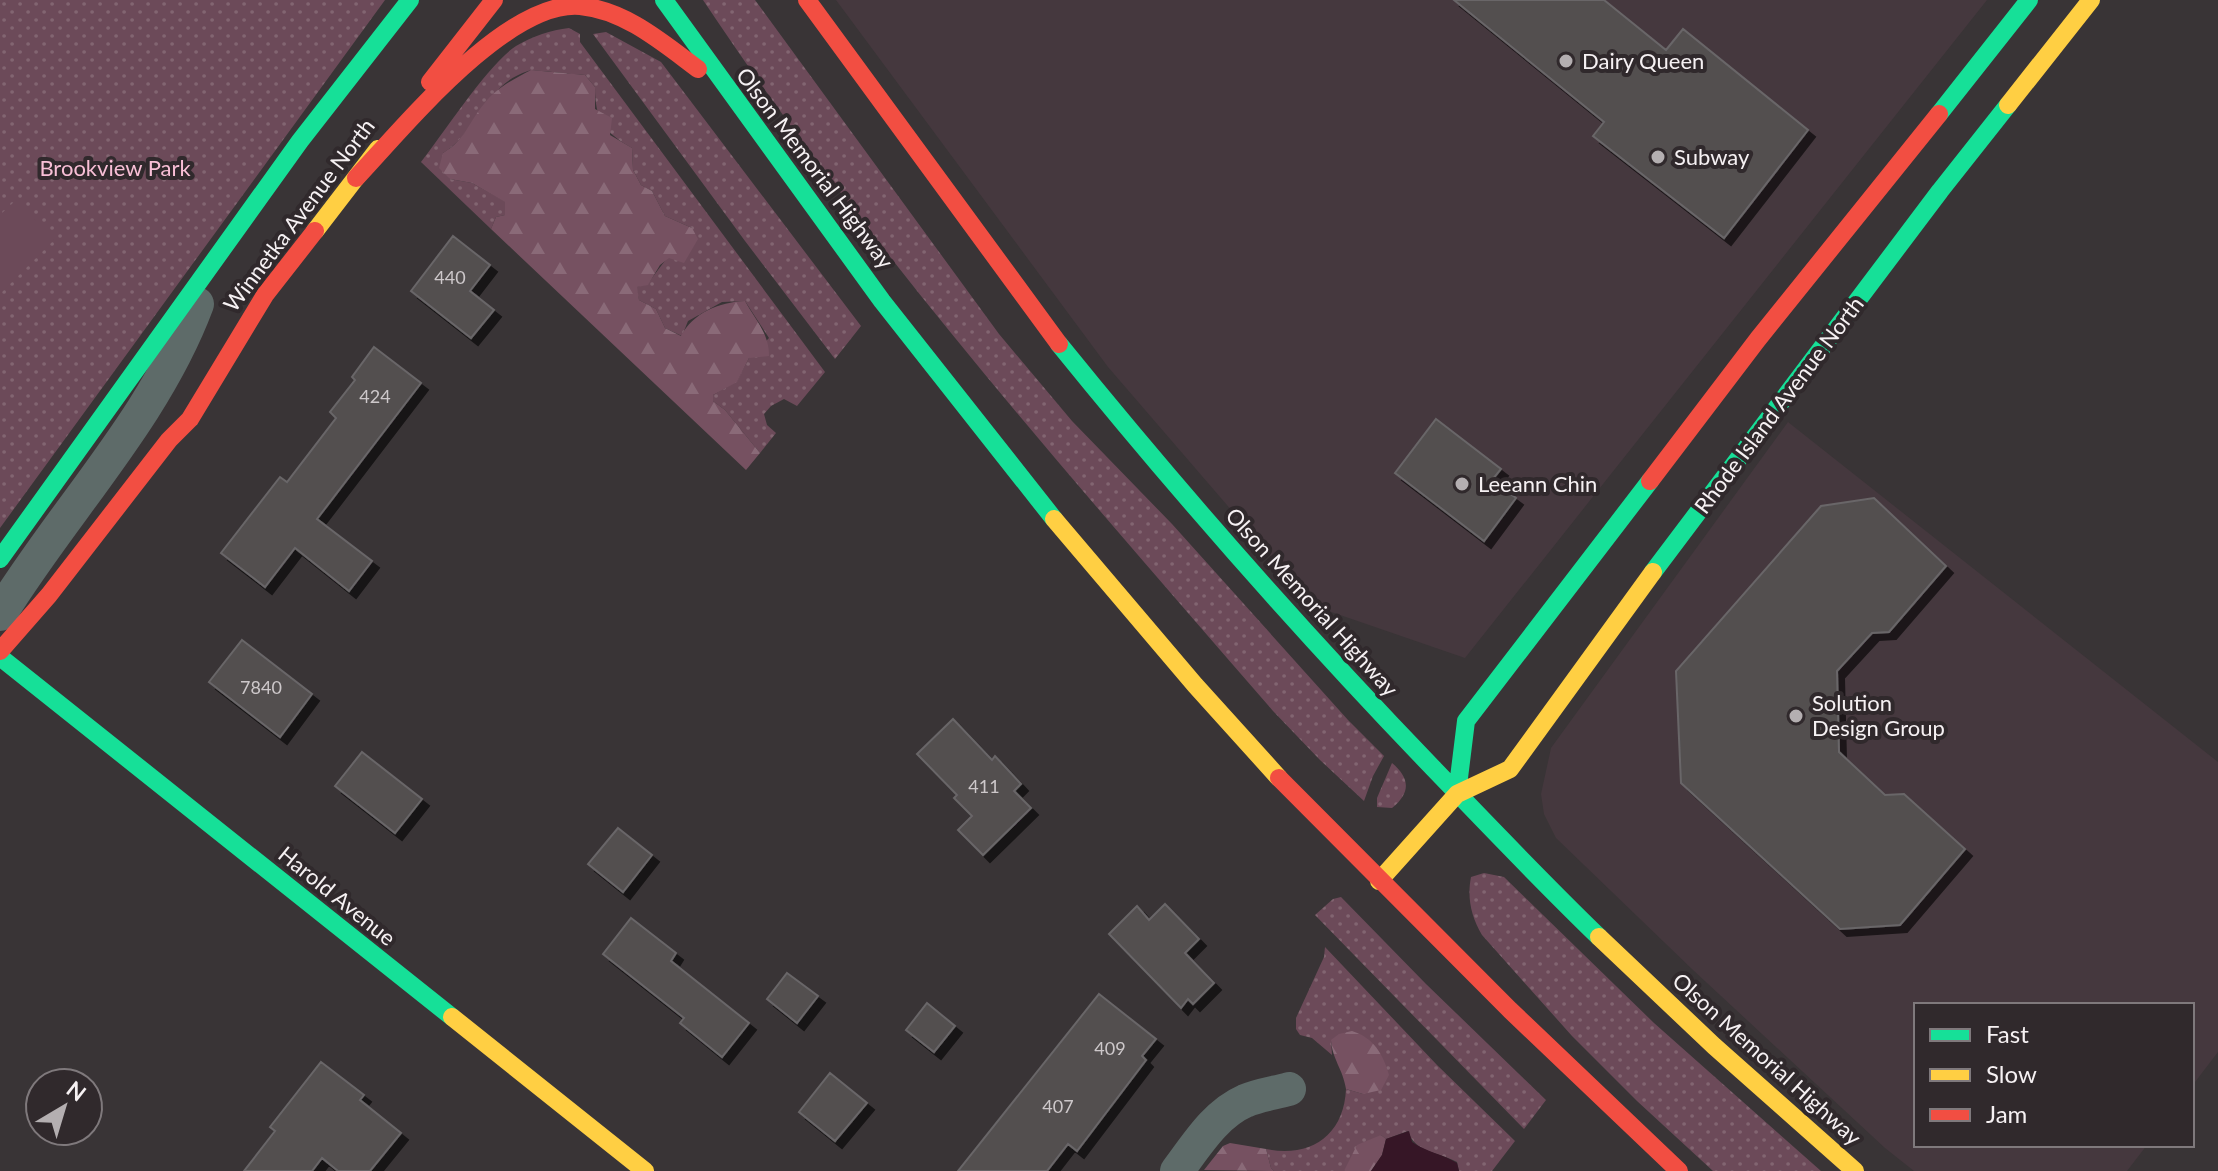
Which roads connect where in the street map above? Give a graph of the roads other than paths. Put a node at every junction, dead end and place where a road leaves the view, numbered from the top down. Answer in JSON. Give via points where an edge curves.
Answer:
{"nodes":[{"id":1,"x":410,"y":0,"type":"edge"},
{"id":2,"x":494,"y":0,"type":"edge"},
{"id":3,"x":664,"y":0,"type":"edge"},
{"id":4,"x":807,"y":0,"type":"edge"},
{"id":5,"x":2029,"y":0,"type":"edge"},
{"id":6,"x":2091,"y":0,"type":"edge"},
{"id":7,"x":725,"y":89,"type":"junction"},
{"id":8,"x":356,"y":178,"type":"junction"},
{"id":9,"x":211,"y":266,"type":"junction"},
{"id":10,"x":0,"y":559,"type":"edge"},
{"id":11,"x":0,"y":614,"type":"edge"},
{"id":12,"x":0,"y":651,"type":"edge"},
{"id":13,"x":0,"y":657,"type":"edge"},
{"id":14,"x":1457,"y":794,"type":"junction"},
{"id":15,"x":1379,"y":881,"type":"junction"},
{"id":16,"x":1289,"y":1089,"type":"dead end"},
{"id":17,"x":645,"y":1171,"type":"edge"},
{"id":18,"x":1177,"y":1171,"type":"edge"},
{"id":19,"x":1679,"y":1171,"type":"edge"},
{"id":20,"x":1855,"y":1171,"type":"edge"}],
"edges":[{"from":1,"to":9,"type":"main road","name":"Winnetka Avenue North"},
{"from":2,"to":8,"type":"main road","name":"Winnetka Avenue North"},
{"from":3,"to":7,"type":"main road","name":"Olson Memorial Highway"},
{"from":4,"to":14,"type":"main road","name":"Olson Memorial Highway","via":[[1038,317],[1157,465]]},
{"from":5,"to":14,"type":"main road","via":[[1758,339],[1466,721]]},
{"from":6,"to":14,"type":"main road","name":"Rhode Island Avenue North","via":[[1694,516],[1510,769]]},
{"from":7,"to":8,"type":"main road","via":[[629,22],[586,8],[552,8],[496,40]]},
{"from":7,"to":15,"type":"main road","name":"Olson Memorial Highway","via":[[956,398],[1071,541],[1259,755]]},
{"from":8,"to":12,"type":"main road","name":"Winnetka Avenue North","via":[[265,295],[190,419]]},
{"from":9,"to":10,"type":"main road","name":"Winnetka Avenue North"},
{"from":9,"to":11,"type":"street","via":[[184,338],[158,387]]},
{"from":13,"to":17,"type":"main road","name":"Harold Avenue"},
{"from":14,"to":15,"type":"main road","name":"Rhode Island Avenue North"},
{"from":14,"to":20,"type":"main road","name":"Olson Memorial Highway","via":[[1714,1046]]},
{"from":15,"to":19,"type":"main road","name":"Olson Memorial Highway"},
{"from":16,"to":18,"type":"street","via":[[1244,1101],[1226,1113]]}]}
